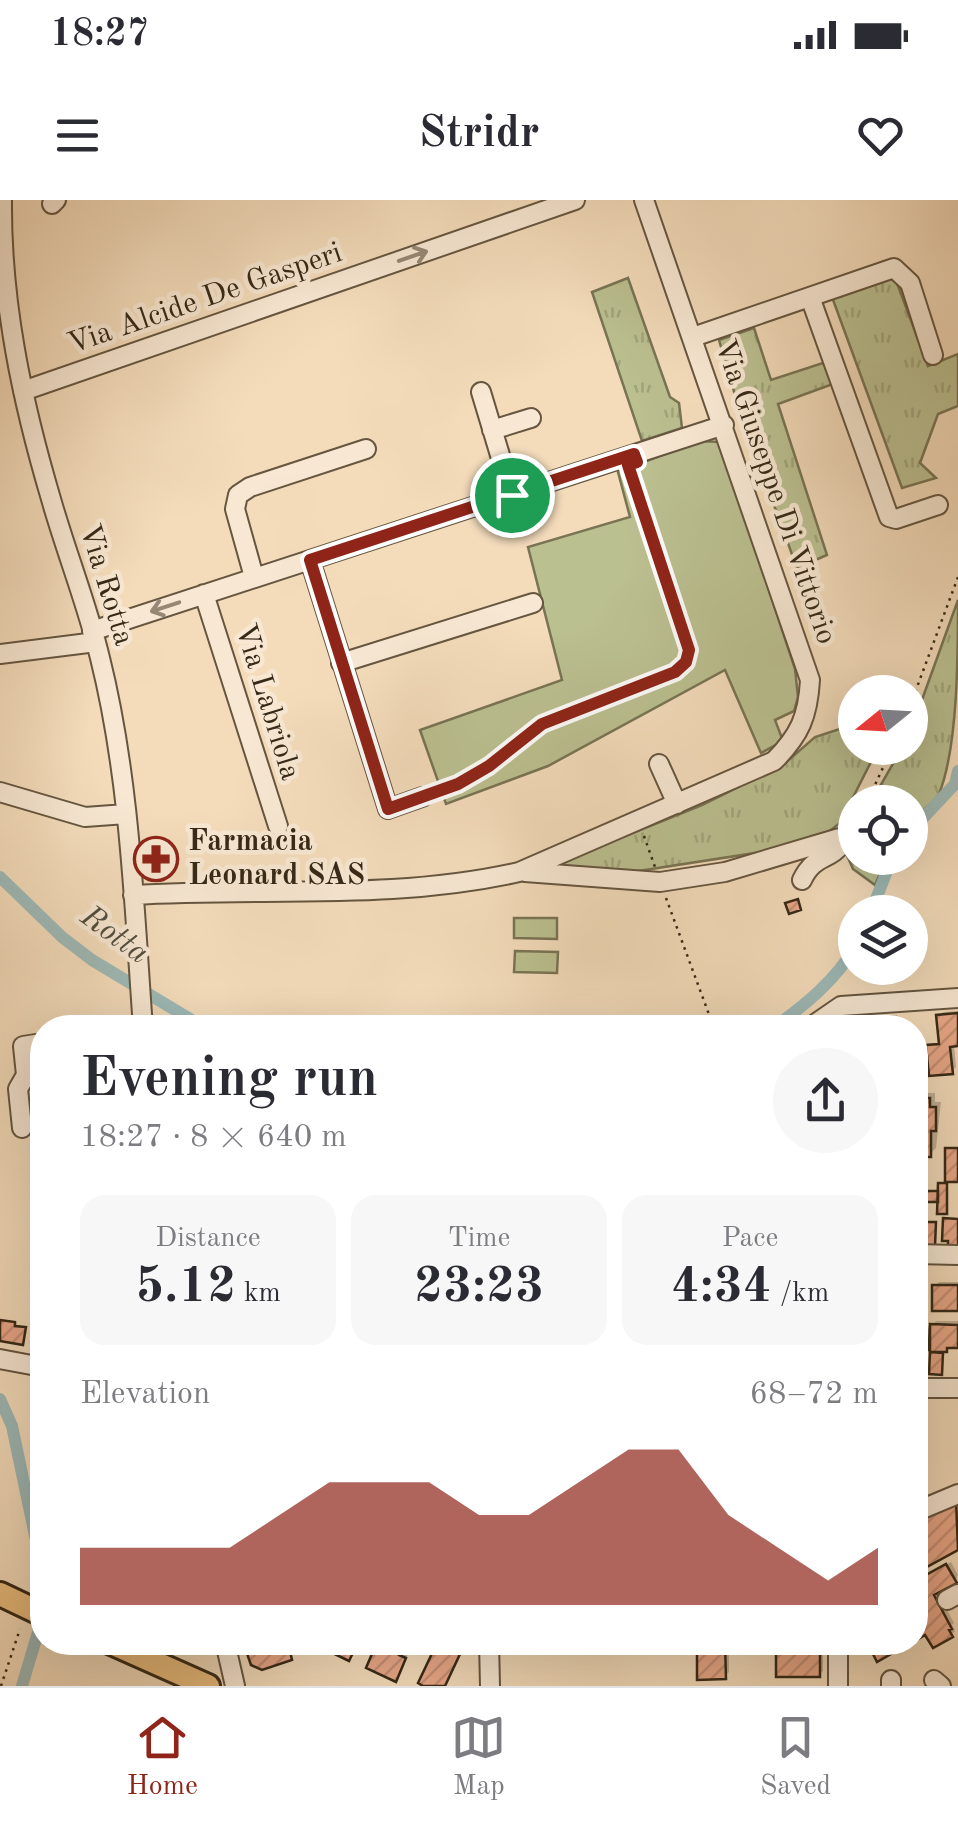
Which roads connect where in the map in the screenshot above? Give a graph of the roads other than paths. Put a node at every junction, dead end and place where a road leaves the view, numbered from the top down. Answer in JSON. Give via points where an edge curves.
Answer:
{"nodes":[{"id":1,"x":2,"y":200,"type":"edge"},
{"id":2,"x":575,"y":200,"type":"edge"},
{"id":3,"x":644,"y":200,"type":"edge"},
{"id":4,"x":1,"y":245,"type":"edge"},
{"id":5,"x":810,"y":297,"type":"junction"},
{"id":6,"x":693,"y":337,"type":"junction"},
{"id":7,"x":934,"y":354,"type":"dead end"},
{"id":8,"x":23,"y":391,"type":"junction"},
{"id":9,"x":480,"y":392,"type":"dead end"},
{"id":10,"x":532,"y":418,"type":"dead end"},
{"id":11,"x":724,"y":425,"type":"junction"},
{"id":12,"x":492,"y":430,"type":"junction"},
{"id":13,"x":366,"y":449,"type":"dead end"},
{"id":14,"x":512,"y":495,"type":"junction"},
{"id":15,"x":938,"y":505,"type":"dead end"},
{"id":16,"x":310,"y":560,"type":"junction"},
{"id":17,"x":254,"y":577,"type":"junction"},
{"id":18,"x":204,"y":594,"type":"junction"},
{"id":19,"x":533,"y":604,"type":"dead end"},
{"id":20,"x":94,"y":636,"type":"junction"},
{"id":21,"x":0,"y":654,"type":"edge"},
{"id":22,"x":342,"y":663,"type":"junction"},
{"id":23,"x":659,"y":764,"type":"dead end"},
{"id":24,"x":0,"y":792,"type":"edge"},
{"id":25,"x":422,"y":797,"type":"road end"},
{"id":26,"x":677,"y":804,"type":"junction"},
{"id":27,"x":126,"y":814,"type":"junction"},
{"id":28,"x":278,"y":826,"type":"dead end"},
{"id":29,"x":519,"y":872,"type":"junction"},
{"id":30,"x":802,"y":880,"type":"dead end"},
{"id":31,"x":133,"y":895,"type":"junction"},
{"id":32,"x":958,"y":998,"type":"edge"},
{"id":33,"x":141,"y":1015,"type":"edge"},
{"id":34,"x":828,"y":1015,"type":"edge"},
{"id":35,"x":30,"y":1045,"type":"edge"},
{"id":36,"x":22,"y":1128,"type":"dead end"},
{"id":37,"x":928,"y":1254,"type":"edge"},
{"id":38,"x":958,"y":1255,"type":"edge"},
{"id":39,"x":0,"y":1359,"type":"edge"},
{"id":40,"x":30,"y":1365,"type":"edge"},
{"id":41,"x":928,"y":1388,"type":"edge"},
{"id":42,"x":958,"y":1388,"type":"edge"},
{"id":43,"x":958,"y":1494,"type":"edge"},
{"id":44,"x":928,"y":1507,"type":"edge"},
{"id":45,"x":0,"y":1594,"type":"edge"},
{"id":46,"x":30,"y":1616,"type":"edge"},
{"id":47,"x":138,"y":1655,"type":"edge"},
{"id":48,"x":228,"y":1655,"type":"edge"},
{"id":49,"x":489,"y":1655,"type":"edge"},
{"id":50,"x":838,"y":1655,"type":"edge"},
{"id":51,"x":208,"y":1686,"type":"edge"},
{"id":52,"x":236,"y":1686,"type":"edge"},
{"id":53,"x":490,"y":1686,"type":"edge"},
{"id":54,"x":838,"y":1686,"type":"edge"}],
"edges":[{"from":1,"to":4,"type":"street","name":"Via Rotta"},
{"from":8,"to":2,"type":"street","name":"Via Alcide De Gasperi","one_way":true},
{"from":3,"to":6,"type":"street","name":"Via Giuseppe Di Vittorio"},
{"from":4,"to":8,"type":"street","name":"Via Rotta"},
{"from":5,"to":6,"type":"street"},
{"from":5,"to":7,"type":"street","via":[[894,268],[910,283]]},
{"from":5,"to":15,"type":"street","via":[[890,517]]},
{"from":6,"to":11,"type":"street","name":"Via Giuseppe Di Vittorio"},
{"from":8,"to":20,"type":"street","name":"Via Rotta"},
{"from":9,"to":12,"type":"street"},
{"from":10,"to":12,"type":"street"},
{"from":11,"to":14,"type":"street"},
{"from":11,"to":26,"type":"street","name":"Via Giuseppe Di Vittorio","via":[[810,680],[809,702],[796,739],[774,760]]},
{"from":12,"to":14,"type":"street"},
{"from":13,"to":17,"type":"street","via":[[238,495],[235,509]]},
{"from":14,"to":16,"type":"street"},
{"from":16,"to":17,"type":"street"},
{"from":16,"to":22,"type":"street"},
{"from":17,"to":18,"type":"street"},
{"from":18,"to":20,"type":"street","one_way":true},
{"from":18,"to":28,"type":"street","name":"Via Labriola"},
{"from":19,"to":22,"type":"street"},
{"from":20,"to":21,"type":"street"},
{"from":20,"to":27,"type":"street","name":"Via Rotta"},
{"from":22,"to":25,"type":"street","via":[[388,809]]},
{"from":23,"to":26,"type":"street"},
{"from":24,"to":27,"type":"street","via":[[85,817]]},
{"from":26,"to":29,"type":"street","name":"Via Giuseppe Di Vittorio"},
{"from":27,"to":31,"type":"street","name":"Via Rotta"},
{"from":29,"to":30,"type":"street","name":"Via Giuseppe Di Vittorio","via":[[660,882],[725,872],[839,838],[837,852],[816,859]]},
{"from":29,"to":31,"type":"street","name":"Via Giuseppe Di Vittorio","via":[[352,892]]},
{"from":31,"to":33,"type":"street","name":"Via Rotta"},
{"from":32,"to":34,"type":"street","via":[[841,1006]]},
{"from":35,"to":36,"type":"street","via":[[23,1046],[26,1075],[18,1089]]},
{"from":37,"to":38,"type":"street"},
{"from":39,"to":40,"type":"street"},
{"from":41,"to":42,"type":"street"},
{"from":43,"to":44,"type":"street"},
{"from":45,"to":46,"type":"main road"},
{"from":47,"to":51,"type":"main road"},
{"from":48,"to":52,"type":"street"},
{"from":49,"to":53,"type":"street"},
{"from":50,"to":54,"type":"street"}]}
